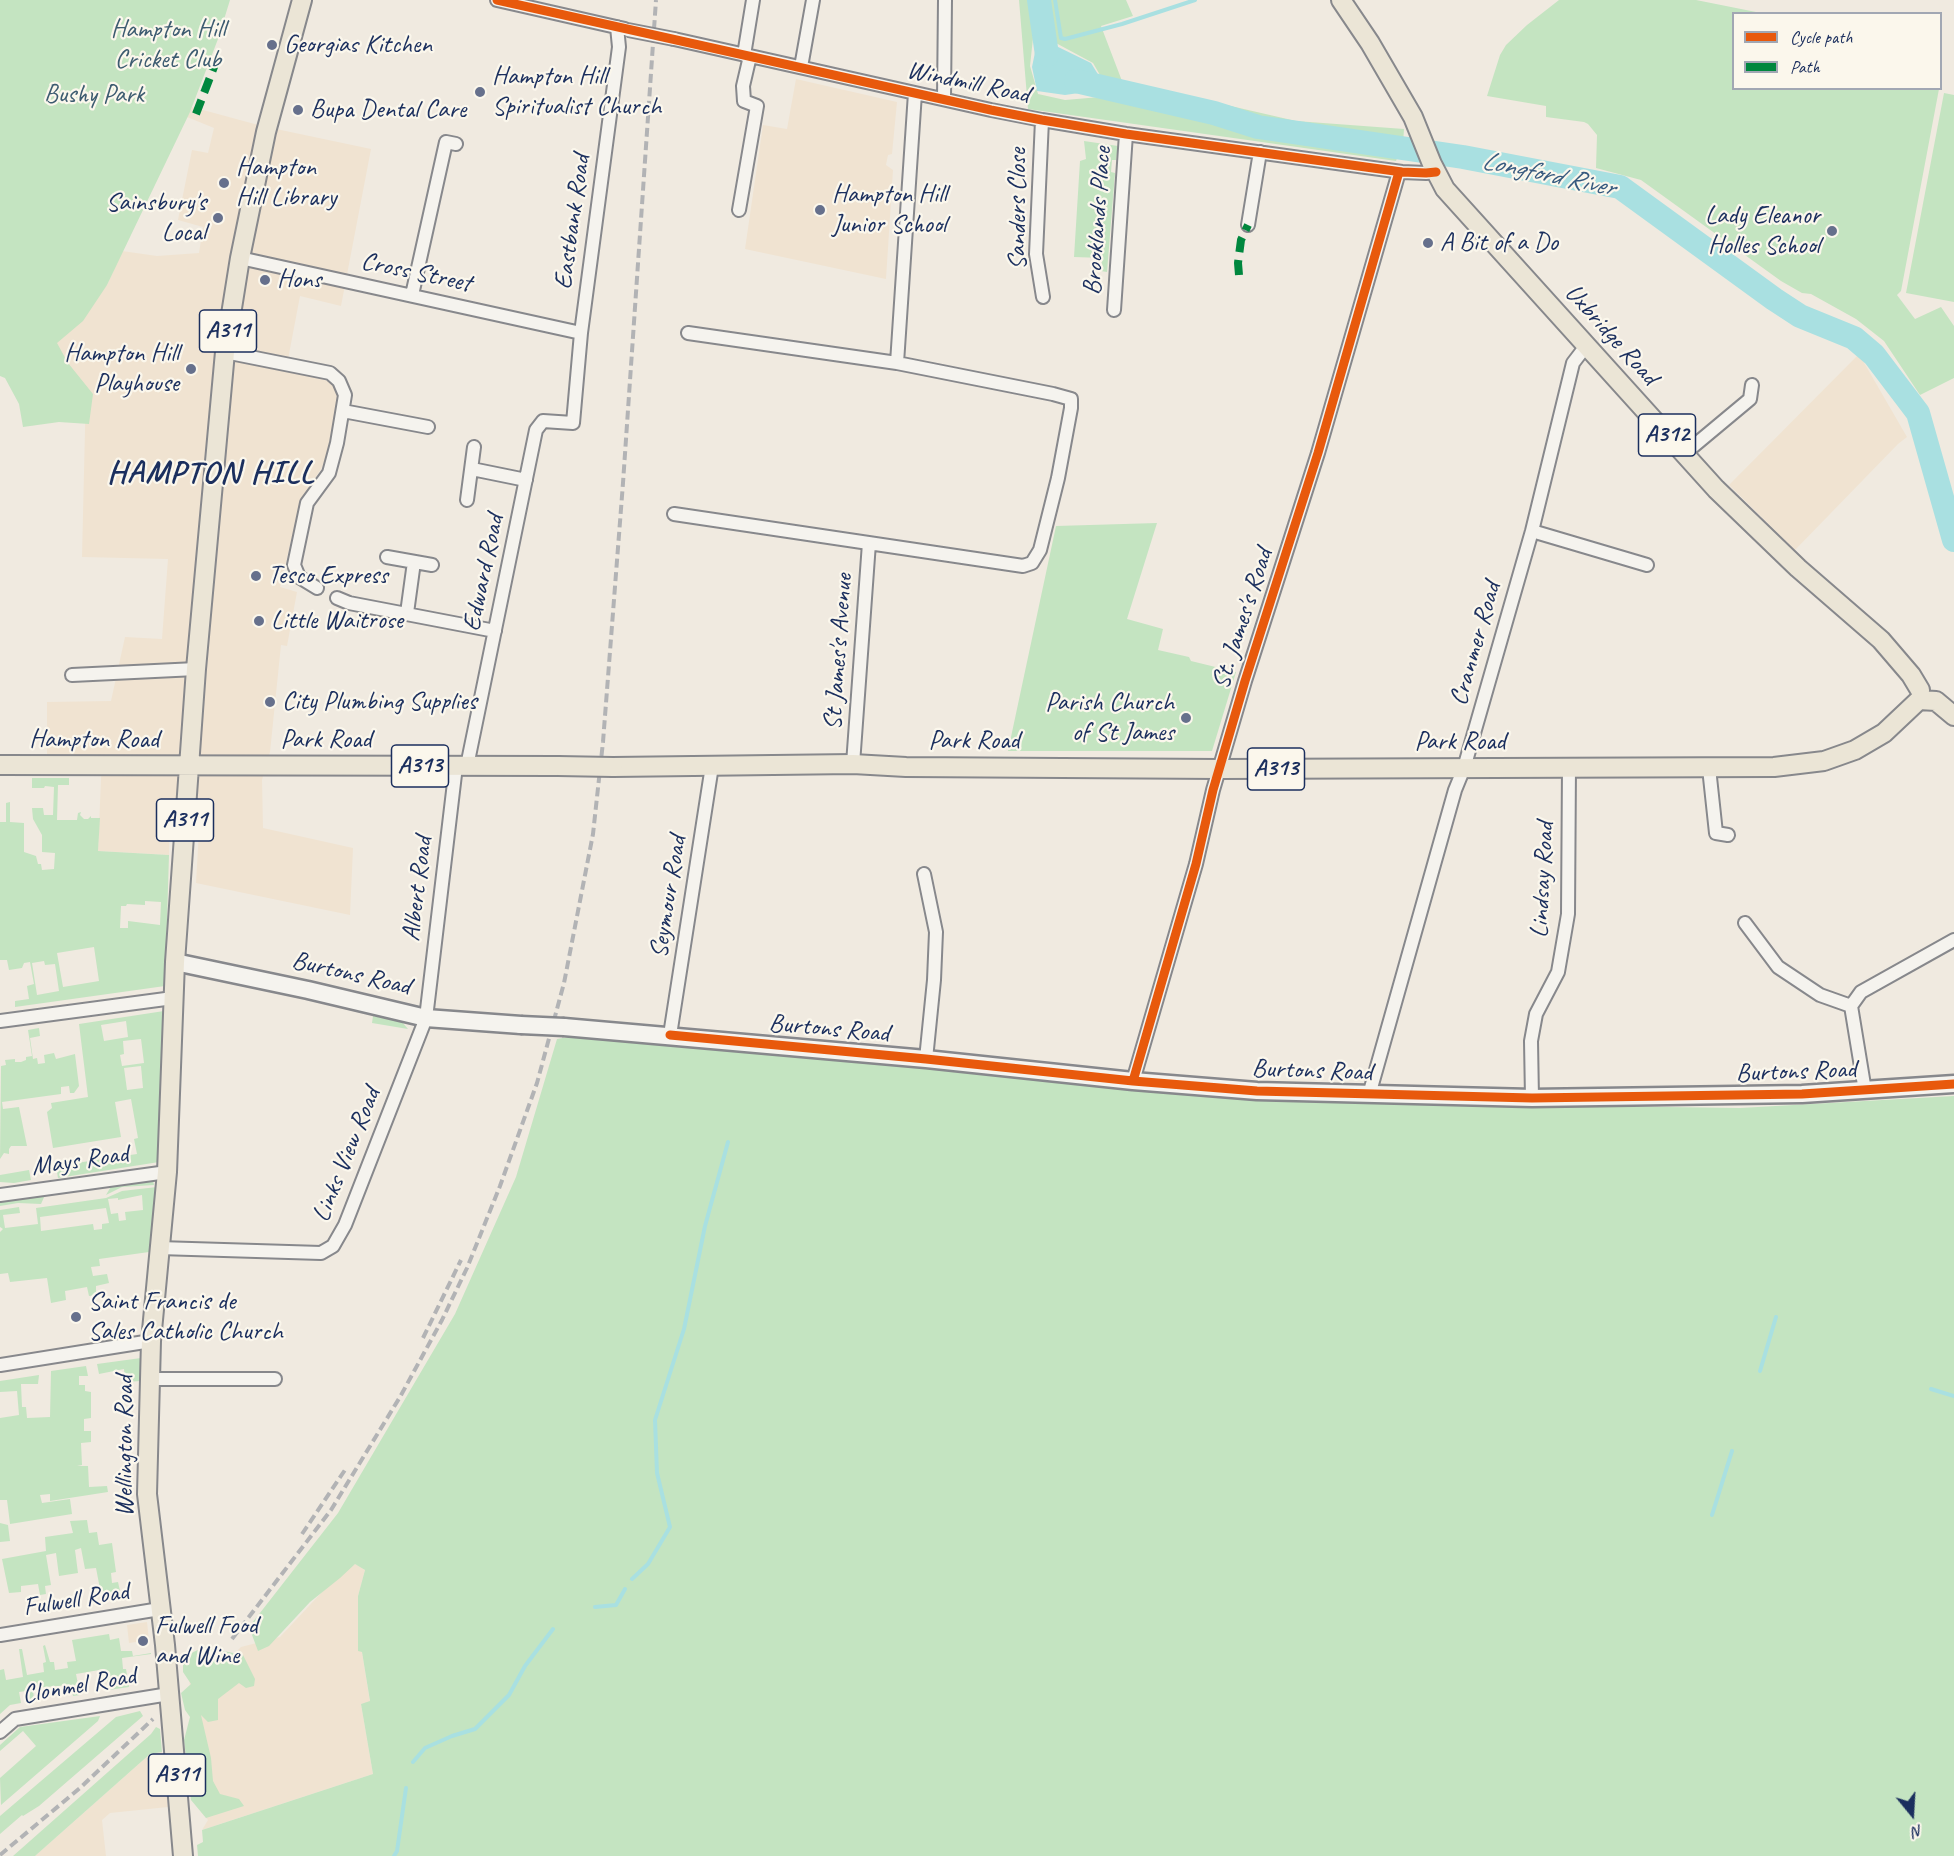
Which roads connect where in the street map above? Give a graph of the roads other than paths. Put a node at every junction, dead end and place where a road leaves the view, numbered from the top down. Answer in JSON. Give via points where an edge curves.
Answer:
{"nodes":[{"id":1,"x":302,"y":0,"type":"edge"},
{"id":2,"x":497,"y":0,"type":"edge"},
{"id":3,"x":753,"y":0,"type":"edge"},
{"id":4,"x":813,"y":0,"type":"edge"},
{"id":5,"x":945,"y":0,"type":"edge"},
{"id":6,"x":1341,"y":0,"type":"edge"},
{"id":7,"x":622,"y":28,"type":"junction"},
{"id":8,"x":747,"y":56,"type":"junction"},
{"id":9,"x":801,"y":67,"type":"junction"},
{"id":10,"x":915,"y":93,"type":"junction"},
{"id":11,"x":944,"y":99,"type":"junction"},
{"id":12,"x":1042,"y":120,"type":"junction"},
{"id":13,"x":1126,"y":134,"type":"junction"},
{"id":14,"x":456,"y":144,"type":"dead end"},
{"id":15,"x":1260,"y":152,"type":"junction"},
{"id":16,"x":1434,"y":168,"type":"junction"},
{"id":17,"x":1399,"y":172,"type":"junction"},
{"id":18,"x":739,"y":210,"type":"dead end"},
{"id":19,"x":1248,"y":225,"type":"dead end"},
{"id":20,"x":240,"y":258,"type":"junction"},
{"id":21,"x":412,"y":295,"type":"junction"},
{"id":22,"x":1043,"y":297,"type":"dead end"},
{"id":23,"x":1114,"y":310,"type":"dead end"},
{"id":24,"x":581,"y":333,"type":"junction"},
{"id":25,"x":688,"y":333,"type":"dead end"},
{"id":26,"x":1586,"y":346,"type":"junction"},
{"id":27,"x":225,"y":352,"type":"junction"},
{"id":28,"x":897,"y":363,"type":"junction"},
{"id":29,"x":1752,"y":385,"type":"dead end"},
{"id":30,"x":343,"y":411,"type":"junction"},
{"id":31,"x":573,"y":423,"type":"joint"},
{"id":32,"x":428,"y":427,"type":"dead end"},
{"id":33,"x":474,"y":447,"type":"dead end"},
{"id":34,"x":1684,"y":454,"type":"junction"},
{"id":35,"x":472,"y":469,"type":"junction"},
{"id":36,"x":526,"y":480,"type":"junction"},
{"id":37,"x":467,"y":500,"type":"dead end"},
{"id":38,"x":674,"y":514,"type":"dead end"},
{"id":39,"x":1532,"y":531,"type":"junction"},
{"id":40,"x":869,"y":543,"type":"junction"},
{"id":41,"x":387,"y":557,"type":"dead end"},
{"id":42,"x":414,"y":562,"type":"junction"},
{"id":43,"x":432,"y":565,"type":"dead end"},
{"id":44,"x":1647,"y":565,"type":"dead end"},
{"id":45,"x":317,"y":588,"type":"dead end"},
{"id":46,"x":337,"y":598,"type":"dead end"},
{"id":47,"x":407,"y":613,"type":"junction"},
{"id":48,"x":495,"y":631,"type":"junction"},
{"id":49,"x":196,"y":669,"type":"junction"},
{"id":50,"x":72,"y":675,"type":"dead end"},
{"id":51,"x":1922,"y":696,"type":"junction"},
{"id":52,"x":1954,"y":716,"type":"edge"},
{"id":53,"x":0,"y":765,"type":"edge"},
{"id":54,"x":189,"y":765,"type":"junction"},
{"id":55,"x":853,"y":765,"type":"junction"},
{"id":56,"x":461,"y":766,"type":"junction"},
{"id":57,"x":712,"y":766,"type":"junction"},
{"id":58,"x":1569,"y":767,"type":"junction"},
{"id":59,"x":1464,"y":768,"type":"junction"},
{"id":60,"x":1709,"y":768,"type":"junction"},
{"id":61,"x":1219,"y":769,"type":"junction"},
{"id":62,"x":1728,"y":835,"type":"dead end"},
{"id":63,"x":924,"y":874,"type":"dead end"},
{"id":64,"x":1745,"y":923,"type":"dead end"},
{"id":65,"x":1954,"y":940,"type":"edge"},
{"id":66,"x":175,"y":962,"type":"junction"},
{"id":67,"x":173,"y":998,"type":"junction"},
{"id":68,"x":1851,"y":1006,"type":"junction"},
{"id":69,"x":426,"y":1018,"type":"junction"},
{"id":70,"x":0,"y":1021,"type":"edge"},
{"id":71,"x":670,"y":1035,"type":"junction"},
{"id":72,"x":926,"y":1059,"type":"junction"},
{"id":73,"x":1133,"y":1081,"type":"junction"},
{"id":74,"x":1954,"y":1084,"type":"edge"},
{"id":75,"x":1865,"y":1091,"type":"junction"},
{"id":76,"x":1369,"y":1095,"type":"junction"},
{"id":77,"x":1532,"y":1098,"type":"junction"},
{"id":78,"x":167,"y":1172,"type":"junction"},
{"id":79,"x":0,"y":1195,"type":"edge"},
{"id":80,"x":159,"y":1248,"type":"junction"},
{"id":81,"x":151,"y":1341,"type":"junction"},
{"id":82,"x":0,"y":1365,"type":"edge"},
{"id":83,"x":149,"y":1379,"type":"junction"},
{"id":84,"x":275,"y":1379,"type":"dead end"},
{"id":85,"x":160,"y":1609,"type":"junction"},
{"id":86,"x":0,"y":1635,"type":"edge"},
{"id":87,"x":169,"y":1694,"type":"junction"},
{"id":88,"x":0,"y":1732,"type":"edge"},
{"id":89,"x":183,"y":1856,"type":"edge"}],
"edges":[{"from":1,"to":20,"type":"main road","number":"A311","via":[[266,132]]},
{"from":2,"to":7,"type":"street","name":"Windmill Road"},
{"from":3,"to":8,"type":"street"},
{"from":4,"to":9,"type":"street"},
{"from":5,"to":11,"type":"street"},
{"from":6,"to":16,"type":"main road","name":"Uxbridge Road","number":"A312","via":[[1420,132]]},
{"from":7,"to":8,"type":"street","name":"Windmill Road","bridge":true},
{"from":7,"to":24,"type":"street","name":"Eastbank Road"},
{"from":8,"to":9,"type":"street","name":"Windmill Road"},
{"from":8,"to":18,"type":"street","via":[[744,100],[757,106]]},
{"from":9,"to":10,"type":"street","name":"Windmill Road"},
{"from":10,"to":11,"type":"street","name":"Windmill Road"},
{"from":10,"to":28,"type":"street"},
{"from":11,"to":12,"type":"street","name":"Windmill Road"},
{"from":12,"to":13,"type":"street","name":"Windmill Road"},
{"from":12,"to":22,"type":"street","name":"Sanders Close","via":[[1036,254]]},
{"from":13,"to":15,"type":"street","name":"Windmill Road"},
{"from":13,"to":23,"type":"street","name":"Brooklands Place"},
{"from":14,"to":21,"type":"street","via":[[446,142]]},
{"from":15,"to":17,"type":"street","name":"Windmill Road"},
{"from":15,"to":19,"type":"street"},
{"from":16,"to":17,"type":"street","name":"Windmill Road","via":[[1426,173]]},
{"from":16,"to":26,"type":"main road","name":"Uxbridge Road","number":"A312","via":[[1450,195]]},
{"from":17,"to":61,"type":"street","name":"St. James's Road","via":[[1318,453]]},
{"from":20,"to":21,"type":"street","name":"Cross Street"},
{"from":20,"to":27,"type":"main road","number":"A311"},
{"from":21,"to":24,"type":"street","name":"Cross Street"},
{"from":24,"to":31,"type":"street","name":"Eastbank Road"},
{"from":25,"to":28,"type":"street","name":"St James's Avenue"},
{"from":26,"to":34,"type":"main road","name":"Uxbridge Road","number":"A312"},
{"from":26,"to":39,"type":"street","name":"Cranmer Road","via":[[1573,363]]},
{"from":27,"to":30,"type":"street","via":[[330,373],[345,395]]},
{"from":27,"to":49,"type":"main road","number":"A311"},
{"from":28,"to":40,"type":"street","name":"St James's Avenue","via":[[1065,397],[1071,399],[1071,417],[1040,550],[1032,563],[1023,566]]},
{"from":29,"to":34,"type":"street","via":[[1750,399]]},
{"from":30,"to":32,"type":"street"},
{"from":30,"to":45,"type":"street","via":[[328,473],[307,504],[294,565],[299,577]]},
{"from":31,"to":36,"type":"street","name":"Edward Road","via":[[543,420],[536,430]]},
{"from":33,"to":35,"type":"street"},
{"from":34,"to":51,"type":"main road","name":"Uxbridge Road","number":"A312","via":[[1743,515],[1881,640],[1911,675]]},
{"from":35,"to":36,"type":"street"},
{"from":35,"to":37,"type":"street"},
{"from":36,"to":48,"type":"street","name":"Edward Road"},
{"from":38,"to":40,"type":"street","name":"St James's Avenue"},
{"from":39,"to":44,"type":"street"},
{"from":39,"to":59,"type":"street","name":"Cranmer Road"},
{"from":40,"to":55,"type":"street","name":"St James's Avenue"},
{"from":41,"to":42,"type":"street"},
{"from":42,"to":43,"type":"street"},
{"from":42,"to":47,"type":"street"},
{"from":46,"to":47,"type":"street"},
{"from":47,"to":48,"type":"street"},
{"from":48,"to":56,"type":"street","name":"Edward Road"},
{"from":49,"to":50,"type":"street"},
{"from":49,"to":54,"type":"main road","number":"A311"},
{"from":51,"to":52,"type":"main road","name":"Uxbridge Road","number":"A312","via":[[1936,701]]},
{"from":51,"to":60,"type":"main road","name":"Park Road","number":"A313","via":[[1884,732],[1855,750],[1824,761]]},
{"from":53,"to":54,"type":"main road","name":"Hampton Road","number":"A313"},
{"from":54,"to":56,"type":"main road","name":"Park Road","number":"A313"},
{"from":54,"to":66,"type":"main road","number":"A311"},
{"from":55,"to":57,"type":"main road","name":"Park Road","number":"A313"},
{"from":55,"to":61,"type":"main road","name":"Park Road","number":"A313"},
{"from":56,"to":57,"type":"main road","name":"Park Road","number":"A313","bridge":true},
{"from":56,"to":69,"type":"street","name":"Albert Road"},
{"from":57,"to":71,"type":"street","name":"Seymour Road"},
{"from":58,"to":59,"type":"main road","name":"Park Road","number":"A313"},
{"from":58,"to":60,"type":"main road","name":"Park Road","number":"A313"},
{"from":58,"to":77,"type":"street","name":"Lindsay Road","via":[[1568,914],[1557,972],[1536,1014],[1531,1041]]},
{"from":59,"to":61,"type":"main road","name":"Park Road","number":"A313"},
{"from":59,"to":76,"type":"street","name":"Cranmer Road"},
{"from":60,"to":62,"type":"street","via":[[1716,833]]},
{"from":61,"to":73,"type":"street","name":"St. James's Road","via":[[1196,864]]},
{"from":63,"to":72,"type":"street","via":[[936,932]]},
{"from":64,"to":68,"type":"street","via":[[1778,967],[1820,995]]},
{"from":65,"to":68,"type":"street","via":[[1861,992]]},
{"from":66,"to":67,"type":"main road","name":"Wellington Road","number":"A311"},
{"from":66,"to":69,"type":"street","name":"Burtons Road"},
{"from":67,"to":70,"type":"street"},
{"from":67,"to":78,"type":"main road","name":"Wellington Road","number":"A311"},
{"from":68,"to":75,"type":"street"},
{"from":69,"to":71,"type":"street","name":"Burtons Road","bridge":true},
{"from":69,"to":80,"type":"street","name":"Links View Road","via":[[345,1225],[333,1246],[321,1253]]},
{"from":71,"to":72,"type":"street","name":"Burtons Road"},
{"from":72,"to":73,"type":"street","name":"Burtons Road"},
{"from":73,"to":76,"type":"street","name":"Burtons Road"},
{"from":74,"to":75,"type":"street","name":"Burtons Road"},
{"from":75,"to":77,"type":"street","name":"Burtons Road"},
{"from":76,"to":77,"type":"street","name":"Burtons Road"},
{"from":78,"to":79,"type":"street","name":"Mays Road"},
{"from":78,"to":80,"type":"main road","name":"Wellington Road","number":"A311"},
{"from":80,"to":81,"type":"main road","name":"Wellington Road","number":"A311"},
{"from":81,"to":82,"type":"street"},
{"from":81,"to":83,"type":"main road","name":"Wellington Road","number":"A311"},
{"from":83,"to":84,"type":"street"},
{"from":83,"to":85,"type":"main road","name":"Wellington Road","number":"A311","via":[[147,1494]]},
{"from":85,"to":86,"type":"street","name":"Fulwell Road"},
{"from":85,"to":87,"type":"main road","name":"Wellington Road","number":"A311"},
{"from":87,"to":88,"type":"street","name":"Clonmel Road","via":[[15,1719]]},
{"from":87,"to":89,"type":"main road","name":"Wellington Road","number":"A311"}]}
